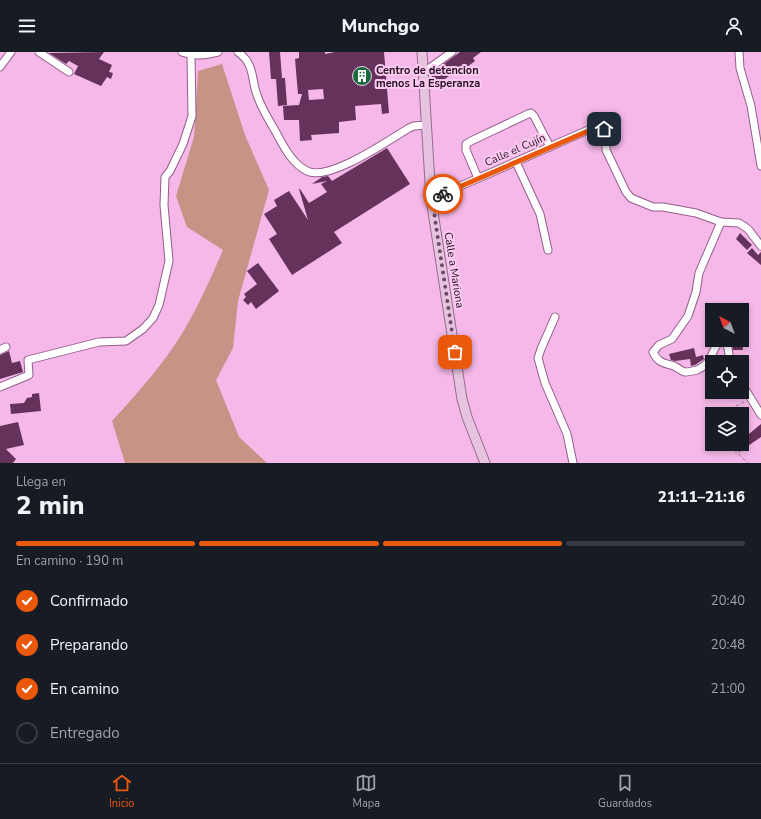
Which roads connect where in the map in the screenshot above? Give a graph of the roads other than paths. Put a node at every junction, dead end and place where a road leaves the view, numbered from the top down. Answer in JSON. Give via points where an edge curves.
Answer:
{"nodes":[{"id":1,"x":11,"y":52,"type":"edge"},
{"id":2,"x":39,"y":52,"type":"edge"},
{"id":3,"x":182,"y":52,"type":"edge"},
{"id":4,"x":218,"y":52,"type":"edge"},
{"id":5,"x":238,"y":52,"type":"edge"},
{"id":6,"x":422,"y":52,"type":"edge"},
{"id":7,"x":452,"y":52,"type":"edge"},
{"id":8,"x":739,"y":52,"type":"edge"},
{"id":9,"x":191,"y":55,"type":"junction"},
{"id":10,"x":0,"y":67,"type":"edge"},
{"id":11,"x":69,"y":72,"type":"dead end"},
{"id":12,"x":424,"y":72,"type":"junction"},
{"id":13,"x":426,"y":125,"type":"junction"},
{"id":14,"x":759,"y":141,"type":"edge"},
{"id":15,"x":550,"y":146,"type":"junction"},
{"id":16,"x":516,"y":162,"type":"junction"},
{"id":17,"x":761,"y":166,"type":"edge"},
{"id":18,"x":478,"y":178,"type":"junction"},
{"id":19,"x":432,"y":199,"type":"junction"},
{"id":20,"x":721,"y":222,"type":"junction"},
{"id":21,"x":761,"y":246,"type":"edge"},
{"id":22,"x":548,"y":250,"type":"dead end"},
{"id":23,"x":555,"y":318,"type":"dead end"},
{"id":24,"x":712,"y":355,"type":"edge"},
{"id":25,"x":729,"y":355,"type":"edge"},
{"id":26,"x":705,"y":367,"type":"edge"},
{"id":27,"x":0,"y":387,"type":"edge"},
{"id":28,"x":749,"y":395,"type":"edge"},
{"id":29,"x":761,"y":415,"type":"edge"},
{"id":30,"x":485,"y":463,"type":"edge"},
{"id":31,"x":574,"y":463,"type":"edge"}],
"edges":[{"from":1,"to":10,"type":"street"},
{"from":2,"to":11,"type":"street"},
{"from":3,"to":9,"type":"street"},
{"from":4,"to":9,"type":"street"},
{"from":5,"to":13,"type":"street","via":[[244,56],[251,68],[261,106],[287,152],[308,172],[320,173],[342,166],[409,128]]},
{"from":6,"to":12,"type":"main road","name":"Calle a Mariona"},
{"from":7,"to":12,"type":"street"},
{"from":8,"to":14,"type":"street","via":[[740,68]]},
{"from":9,"to":27,"type":"street","via":[[192,116],[183,144],[165,177],[164,204],[169,261],[153,318],[126,342],[99,342],[28,360],[29,375]]},
{"from":12,"to":13,"type":"main road","name":"Calle a Mariona"},
{"from":13,"to":19,"type":"main road","name":"Calle a Mariona"},
{"from":14,"to":17,"type":"street"},
{"from":15,"to":16,"type":"street","name":"Calle el Cujín"},
{"from":15,"to":18,"type":"street","via":[[534,116],[528,114],[466,144]]},
{"from":15,"to":20,"type":"street","name":"Calle el Cujín","via":[[595,128],[604,129],[606,150],[631,198],[654,207],[696,213]]},
{"from":16,"to":18,"type":"street","name":"Calle el Cujín"},
{"from":16,"to":22,"type":"street","via":[[540,214]]},
{"from":18,"to":19,"type":"street","name":"Calle el Cujín"},
{"from":19,"to":30,"type":"main road","name":"Calle a Mariona","via":[[462,399]]},
{"from":20,"to":21,"type":"street","name":"Calle el Cujín","via":[[744,226]]},
{"from":20,"to":26,"type":"street","via":[[699,273],[688,316],[672,339],[659,345],[653,352],[655,358],[662,363],[674,365],[684,372]]},
{"from":23,"to":31,"type":"street","via":[[538,358],[544,383],[567,434]]},
{"from":24,"to":25,"type":"street","via":[[716,345],[722,340],[725,341]]},
{"from":28,"to":29,"type":"street"}]}
